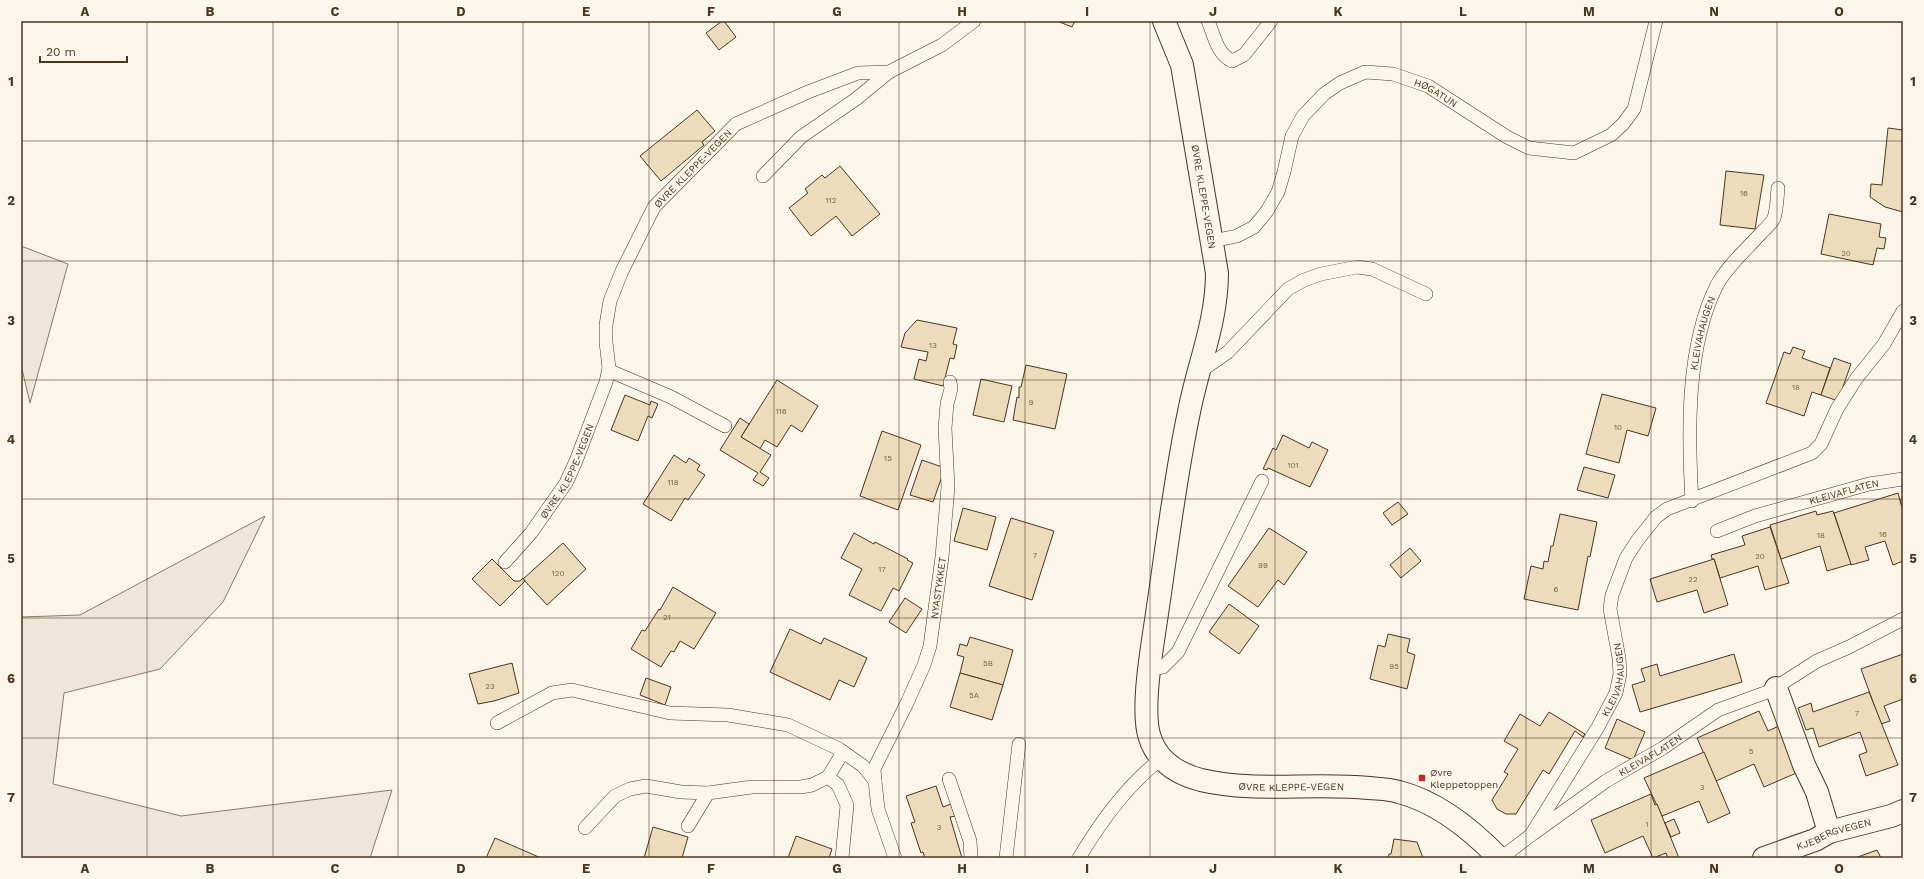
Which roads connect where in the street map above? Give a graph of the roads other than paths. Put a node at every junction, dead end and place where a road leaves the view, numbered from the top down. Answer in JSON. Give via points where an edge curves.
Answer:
{"nodes":[{"id":1,"x":974,"y":21,"type":"edge"},
{"id":2,"x":1164,"y":21,"type":"edge"},
{"id":3,"x":1208,"y":21,"type":"edge"},
{"id":4,"x":1271,"y":21,"type":"edge"},
{"id":5,"x":1656,"y":21,"type":"edge"},
{"id":6,"x":889,"y":72,"type":"junction"},
{"id":7,"x":763,"y":176,"type":"dead end"},
{"id":8,"x":1778,"y":188,"type":"dead end"},
{"id":9,"x":1212,"y":241,"type":"junction"},
{"id":10,"x":1426,"y":294,"type":"dead end"},
{"id":11,"x":1903,"y":311,"type":"edge"},
{"id":12,"x":608,"y":368,"type":"junction"},
{"id":13,"x":1198,"y":373,"type":"junction"},
{"id":14,"x":950,"y":382,"type":"dead end"},
{"id":15,"x":725,"y":426,"type":"dead end"},
{"id":16,"x":1903,"y":479,"type":"edge"},
{"id":17,"x":1262,"y":481,"type":"dead end"},
{"id":18,"x":1692,"y":501,"type":"junction"},
{"id":19,"x":1717,"y":531,"type":"dead end"},
{"id":20,"x":505,"y":562,"type":"dead end"},
{"id":21,"x":1903,"y":619,"type":"edge"},
{"id":22,"x":1149,"y":669,"type":"junction"},
{"id":23,"x":1776,"y":688,"type":"junction"},
{"id":24,"x":497,"y":723,"type":"dead end"},
{"id":25,"x":1018,"y":744,"type":"dead end"},
{"id":26,"x":843,"y":752,"type":"junction"},
{"id":27,"x":1161,"y":759,"type":"junction"},
{"id":28,"x":828,"y":777,"type":"junction"},
{"id":29,"x":949,"y":779,"type":"dead end"},
{"id":30,"x":875,"y":781,"type":"junction"},
{"id":31,"x":708,"y":793,"type":"junction"},
{"id":32,"x":1903,"y":811,"type":"edge"},
{"id":33,"x":688,"y":826,"type":"dead end"},
{"id":34,"x":585,"y":828,"type":"dead end"},
{"id":35,"x":1829,"y":832,"type":"junction"},
{"id":36,"x":1531,"y":835,"type":"junction"},
{"id":37,"x":842,"y":858,"type":"edge"},
{"id":38,"x":895,"y":858,"type":"edge"},
{"id":39,"x":971,"y":858,"type":"edge"},
{"id":40,"x":1006,"y":858,"type":"edge"},
{"id":41,"x":1079,"y":858,"type":"edge"},
{"id":42,"x":1500,"y":858,"type":"edge"},
{"id":43,"x":1764,"y":858,"type":"edge"}],
"edges":[{"from":1,"to":6,"type":"lane","name":"ØVRE KLEPPE-VEGEN","via":[[942,46]]},
{"from":2,"to":9,"type":"street","name":"ØVRE KLEPPE-VEGEN","via":[[1182,65]]},
{"from":3,"to":4,"type":"lane","via":[[1220,50],[1225,58],[1232,60],[1244,55]]},
{"from":5,"to":9,"type":"lane","name":"HØGATUN","via":[[1634,109],[1611,135],[1574,153],[1529,148],[1428,86],[1393,74],[1365,72],[1340,83],[1324,94],[1303,116],[1292,136],[1278,192],[1267,211],[1254,227],[1236,236]]},
{"from":6,"to":7,"type":"lane","name":"ØVRE KLEPPE-VEGEN","via":[[856,99],[801,137]]},
{"from":6,"to":12,"type":"lane","name":"ØVRE KLEPPE-VEGEN","via":[[858,73],[736,124],[654,207],[610,301],[606,342]]},
{"from":8,"to":18,"type":"lane","name":"KLEIVAHAUGEN","via":[[1773,219],[1736,259],[1718,284],[1709,304],[1698,343],[1690,408]]},
{"from":9,"to":13,"type":"street","name":"ØVRE KLEPPE-VEGEN","via":[[1217,273],[1217,297],[1211,330]]},
{"from":10,"to":13,"type":"lane","via":[[1372,269],[1357,267],[1321,274],[1288,289],[1228,352]]},
{"from":11,"to":18,"type":"lane","name":"KLEIVAHAUGEN","via":[[1884,344],[1856,379],[1837,409],[1821,444],[1812,452]]},
{"from":12,"to":15,"type":"lane"},
{"from":12,"to":20,"type":"lane","name":"ØVRE KLEPPE-VEGEN","via":[[600,400],[566,482],[532,533]]},
{"from":13,"to":22,"type":"street","name":"ØVRE KLEPPE-VEGEN","via":[[1180,459]]},
{"from":14,"to":30,"type":"lane","name":"NYASTYKKET","via":[[945,428],[948,487],[930,646],[907,703],[874,769]]},
{"from":16,"to":19,"type":"lane","name":"KLEIVAFLATEN","via":[[1869,484],[1755,516]]},
{"from":17,"to":22,"type":"lane","via":[[1178,652],[1163,667]]},
{"from":18,"to":36,"type":"lane","name":"KLEIVAHAUGEN","via":[[1656,517],[1626,558],[1610,609],[1619,658],[1620,674],[1616,693],[1598,727]]},
{"from":21,"to":23,"type":"lane","name":"KLEIVAFLATEN","via":[[1849,647],[1817,660]]},
{"from":22,"to":27,"type":"street","name":"ØVRE KLEPPE-VEGEN","via":[[1149,736]]},
{"from":23,"to":35,"type":"street","via":[[1804,765],[1817,792]]},
{"from":23,"to":36,"type":"lane","name":"KLEIVAFLATEN","via":[[1718,710],[1663,748],[1606,781]]},
{"from":24,"to":26,"type":"lane","via":[[552,693],[584,691],[670,713],[728,715],[788,725]]},
{"from":25,"to":40,"type":"lane"},
{"from":26,"to":28,"type":"lane"},
{"from":26,"to":30,"type":"lane","via":[[863,766]]},
{"from":27,"to":41,"type":"lane","via":[[1142,774],[1124,795],[1093,834]]},
{"from":27,"to":42,"type":"street","name":"ØVRE KLEPPE-VEGEN","via":[[1183,775],[1245,787],[1351,786],[1399,791],[1437,807],[1482,840]]},
{"from":28,"to":31,"type":"lane","via":[[801,787],[752,787]]},
{"from":28,"to":37,"type":"lane","via":[[838,785],[847,805]]},
{"from":29,"to":39,"type":"lane","via":[[970,841]]},
{"from":30,"to":38,"type":"lane","name":"NYASTYKKET","via":[[878,809]]},
{"from":31,"to":33,"type":"lane"},
{"from":31,"to":34,"type":"lane","via":[[681,792],[646,786],[630,789],[615,796]]},
{"from":32,"to":35,"type":"street","name":"KJEBERGVEGEN"},
{"from":35,"to":43,"type":"street","name":"KJEBERGVEGEN"},
{"from":36,"to":42,"type":"lane","name":"KLEIVAHAUGEN"}]}
